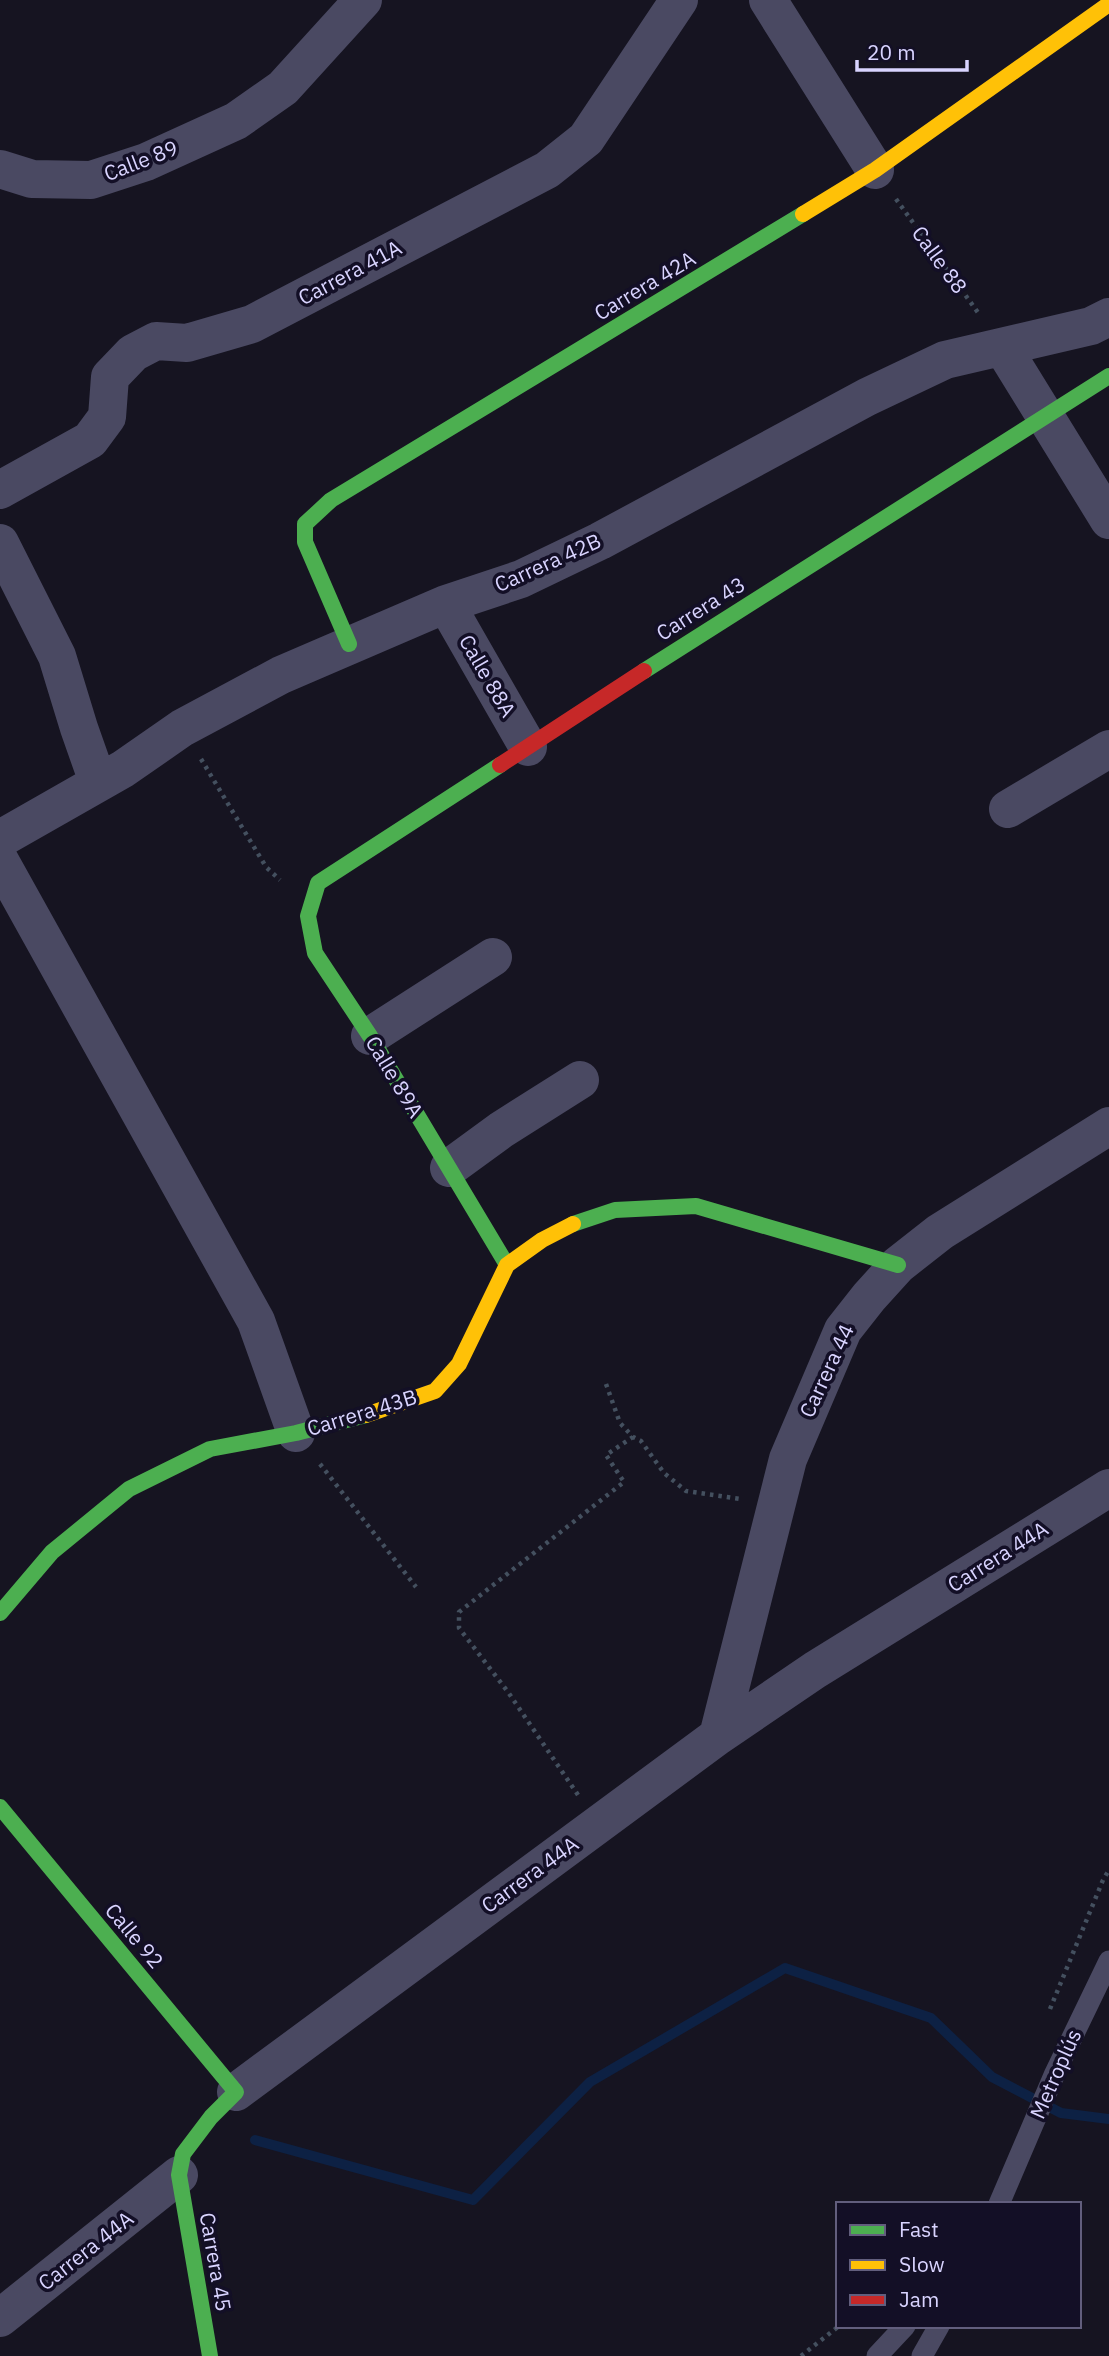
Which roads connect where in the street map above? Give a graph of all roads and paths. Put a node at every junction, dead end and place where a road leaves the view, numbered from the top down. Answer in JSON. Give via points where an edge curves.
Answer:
{"nodes":[{"id":1,"x":363,"y":0,"type":"edge"},
{"id":2,"x":768,"y":0,"type":"edge"},
{"id":3,"x":668,"y":4,"type":"edge"},
{"id":4,"x":1109,"y":4,"type":"edge"},
{"id":5,"x":0,"y":169,"type":"edge"},
{"id":6,"x":875,"y":170,"type":"junction"},
{"id":7,"x":1109,"y":317,"type":"edge"},
{"id":8,"x":1003,"y":348,"type":"junction"},
{"id":9,"x":1109,"y":376,"type":"edge"},
{"id":10,"x":1045,"y":415,"type":"junction"},
{"id":11,"x":0,"y":490,"type":"edge"},
{"id":12,"x":1109,"y":520,"type":"edge"},
{"id":13,"x":0,"y":542,"type":"edge"},
{"id":14,"x":446,"y":604,"type":"junction"},
{"id":15,"x":349,"y":644,"type":"junction"},
{"id":16,"x":182,"y":729,"type":"junction"},
{"id":17,"x":528,"y":747,"type":"junction"},
{"id":18,"x":1109,"y":749,"type":"edge"},
{"id":19,"x":99,"y":782,"type":"junction"},
{"id":20,"x":1008,"y":809,"type":"dead end"},
{"id":21,"x":0,"y":839,"type":"edge"},
{"id":22,"x":0,"y":861,"type":"edge"},
{"id":23,"x":317,"y":888,"type":"junction"},
{"id":24,"x":493,"y":957,"type":"dead end"},
{"id":25,"x":370,"y":1036,"type":"junction"},
{"id":26,"x":580,"y":1080,"type":"dead end"},
{"id":27,"x":1109,"y":1126,"type":"edge"},
{"id":28,"x":449,"y":1168,"type":"junction"},
{"id":29,"x":507,"y":1265,"type":"junction"},
{"id":30,"x":898,"y":1265,"type":"junction"},
{"id":31,"x":606,"y":1384,"type":"dead end"},
{"id":32,"x":303,"y":1431,"type":"junction"},
{"id":33,"x":633,"y":1437,"type":"junction"},
{"id":34,"x":1109,"y":1488,"type":"edge"},
{"id":35,"x":777,"y":1502,"type":"junction"},
{"id":36,"x":416,"y":1587,"type":"dead end"},
{"id":37,"x":0,"y":1613,"type":"edge"},
{"id":38,"x":718,"y":1736,"type":"junction"},
{"id":39,"x":0,"y":1807,"type":"edge"},
{"id":40,"x":599,"y":1824,"type":"junction"},
{"id":41,"x":1109,"y":1870,"type":"edge"},
{"id":42,"x":1109,"y":1961,"type":"edge"},
{"id":43,"x":1046,"y":2019,"type":"dead end"},
{"id":44,"x":236,"y":2092,"type":"junction"},
{"id":45,"x":179,"y":2175,"type":"junction"},
{"id":46,"x":1002,"y":2195,"type":"edge"},
{"id":47,"x":0,"y":2318,"type":"edge"},
{"id":48,"x":836,"y":2328,"type":"edge"},
{"id":49,"x":903,"y":2328,"type":"edge"},
{"id":50,"x":938,"y":2328,"type":"edge"},
{"id":51,"x":210,"y":2356,"type":"edge"},
{"id":52,"x":801,"y":2356,"type":"edge"},
{"id":53,"x":877,"y":2356,"type":"edge"},
{"id":54,"x":922,"y":2356,"type":"edge"}],
"edges":[{"from":1,"to":5,"type":"street","name":"Calle 89","via":[[282,88],[236,121],[146,162],[91,180],[32,179]]},
{"from":2,"to":6,"type":"street"},
{"from":3,"to":11,"type":"street","name":"Carrera 41A","via":[[586,139],[547,170],[252,324],[187,342],[156,341],[133,353],[110,377],[107,416],[90,440]]},
{"from":4,"to":6,"type":"street","name":"Carrera 42A"},
{"from":6,"to":8,"type":"path","name":"Calle 88"},
{"from":6,"to":15,"type":"street","name":"Carrera 42A","via":[[331,500],[305,524],[305,542]]},
{"from":7,"to":8,"type":"street","name":"Carrera 42B","via":[[1091,326]]},
{"from":8,"to":10,"type":"street"},
{"from":8,"to":14,"type":"street","name":"Carrera 42B","via":[[945,360],[600,541],[521,579]]},
{"from":9,"to":10,"type":"street","name":"Carrera 43"},
{"from":10,"to":12,"type":"street"},
{"from":10,"to":17,"type":"street","name":"Carrera 43"},
{"from":13,"to":19,"type":"street","via":[[57,656]]},
{"from":14,"to":15,"type":"street","name":"Carrera 42B"},
{"from":14,"to":17,"type":"street","name":"Calle 88A"},
{"from":15,"to":16,"type":"street","name":"Carrera 42B"},
{"from":16,"to":19,"type":"street","name":"Carrera 42B"},
{"from":16,"to":23,"type":"path","via":[[266,867],[284,884]]},
{"from":17,"to":23,"type":"street","name":"Carrera 43"},
{"from":18,"to":20,"type":"street"},
{"from":19,"to":21,"type":"street","name":"Carrera 42B"},
{"from":22,"to":32,"type":"street","via":[[256,1321]]},
{"from":23,"to":25,"type":"street","name":"Calle 89A","via":[[308,916],[315,953]]},
{"from":24,"to":25,"type":"street"},
{"from":25,"to":28,"type":"street","name":"Calle 89A"},
{"from":26,"to":28,"type":"street"},
{"from":27,"to":30,"type":"street","name":"Carrera 44","via":[[940,1232]]},
{"from":28,"to":29,"type":"street","name":"Calle 89A"},
{"from":29,"to":30,"type":"street","name":"Carrera 43B","via":[[581,1220],[615,1210],[696,1206]]},
{"from":29,"to":32,"type":"street","name":"Carrera 43B","via":[[459,1364],[435,1391]]},
{"from":30,"to":35,"type":"street","name":"Carrera 44","via":[[843,1330],[788,1459]]},
{"from":31,"to":33,"type":"path","via":[[620,1423]]},
{"from":32,"to":36,"type":"path"},
{"from":32,"to":37,"type":"street","name":"Carrera 43B","via":[[210,1449],[129,1489],[52,1552]]},
{"from":33,"to":35,"type":"path","via":[[686,1491]]},
{"from":33,"to":40,"type":"path","via":[[606,1455],[624,1482],[459,1612],[459,1628]]},
{"from":34,"to":38,"type":"street","name":"Carrera 44A","via":[[815,1670]]},
{"from":35,"to":38,"type":"street","name":"Carrera 44"},
{"from":38,"to":40,"type":"street","name":"Carrera 44A"},
{"from":39,"to":44,"type":"street","name":"Calle 92"},
{"from":40,"to":44,"type":"street","name":"Carrera 44A"},
{"from":41,"to":43,"type":"path"},
{"from":42,"to":46,"type":"lane","name":"Metroplús"},
{"from":44,"to":45,"type":"street","name":"Carrera 44A","via":[[183,2154]]},
{"from":45,"to":47,"type":"street","name":"Carrera 44A"},
{"from":45,"to":51,"type":"street","name":"Carrera 45"},
{"from":48,"to":52,"type":"path"},
{"from":49,"to":53,"type":"lane"},
{"from":50,"to":54,"type":"lane"}]}
